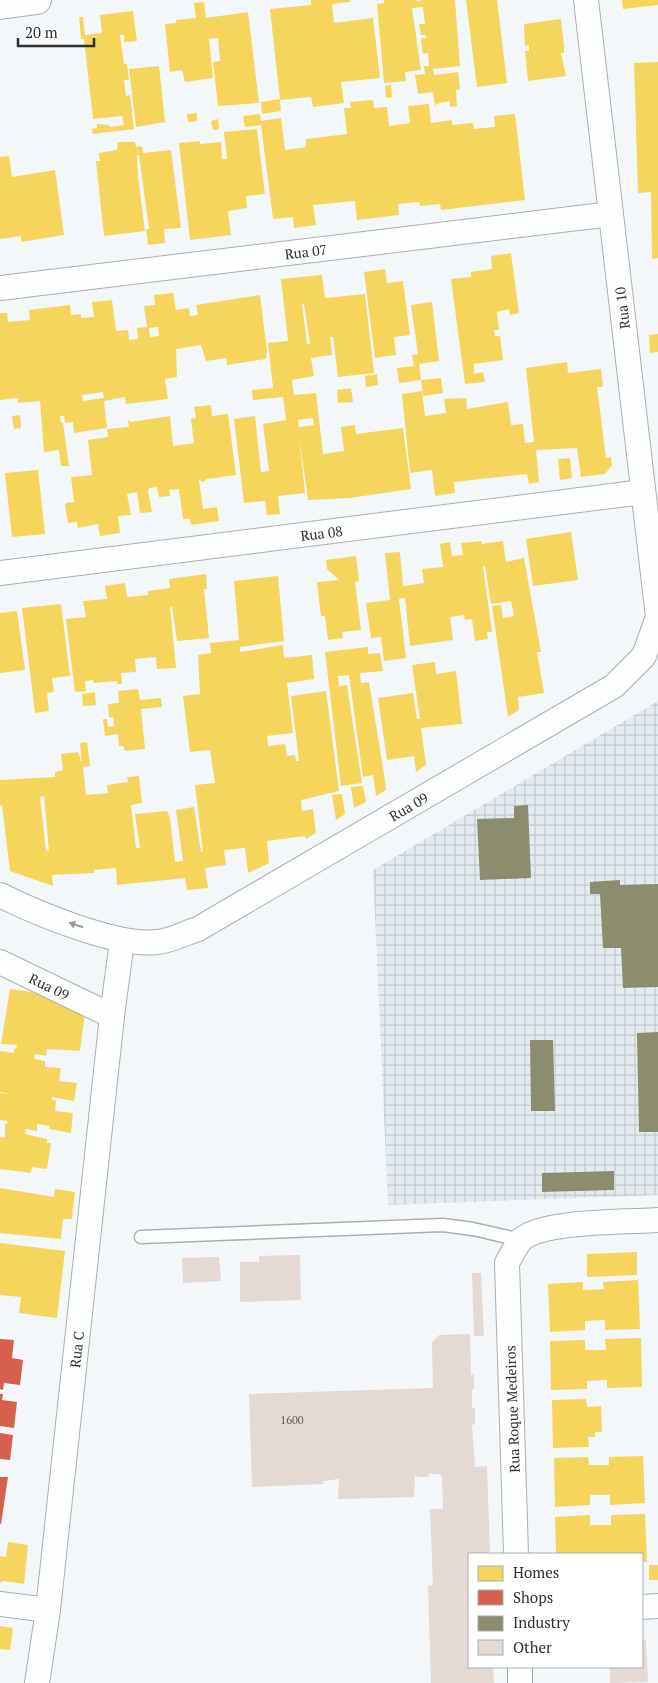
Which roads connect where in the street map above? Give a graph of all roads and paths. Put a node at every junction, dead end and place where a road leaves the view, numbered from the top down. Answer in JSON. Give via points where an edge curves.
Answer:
{"nodes":[{"id":1,"x":586,"y":0,"type":"edge"},
{"id":2,"x":611,"y":214,"type":"junction"},
{"id":3,"x":0,"y":288,"type":"edge"},
{"id":4,"x":644,"y":492,"type":"junction"},
{"id":5,"x":0,"y":573,"type":"edge"},
{"id":6,"x":658,"y":617,"type":"edge"},
{"id":7,"x":0,"y":895,"type":"edge"},
{"id":8,"x":122,"y":941,"type":"junction"},
{"id":9,"x":0,"y":962,"type":"edge"},
{"id":10,"x":112,"y":1016,"type":"junction"},
{"id":11,"x":658,"y":1220,"type":"edge"},
{"id":12,"x":140,"y":1237,"type":"dead end"},
{"id":13,"x":521,"y":1240,"type":"junction"},
{"id":14,"x":516,"y":1553,"type":"edge"},
{"id":15,"x":0,"y":1604,"type":"edge"},
{"id":16,"x":658,"y":1606,"type":"edge"},
{"id":17,"x":643,"y":1607,"type":"edge"},
{"id":18,"x":48,"y":1610,"type":"junction"},
{"id":19,"x":520,"y":1668,"type":"edge"},
{"id":20,"x":37,"y":1683,"type":"edge"},
{"id":21,"x":520,"y":1683,"type":"edge"}],
"edges":[{"from":1,"to":2,"type":"street","name":"Rua 10"},
{"from":2,"to":3,"type":"street","name":"Rua 07"},
{"from":2,"to":4,"type":"street","name":"Rua 10"},
{"from":4,"to":5,"type":"street","name":"Rua 08"},
{"from":4,"to":6,"type":"street","name":"Rua 10"},
{"from":6,"to":8,"type":"street","name":"Rua 09","via":[[644,656],[614,686],[198,929],[158,942]]},
{"from":8,"to":7,"type":"street","name":"Rua 09","one_way":true,"via":[[30,910]]},
{"from":8,"to":10,"type":"street"},
{"from":9,"to":10,"type":"street","name":"Rua 09"},
{"from":10,"to":18,"type":"street","name":"Rua C"},
{"from":11,"to":13,"type":"street","via":[[568,1225],[538,1231]]},
{"from":12,"to":13,"type":"lane","via":[[443,1226],[473,1228]]},
{"from":13,"to":14,"type":"street","name":"Rua Roque Medeiros","via":[[507,1263]]},
{"from":15,"to":18,"type":"street"},
{"from":16,"to":17,"type":"street"},
{"from":18,"to":20,"type":"street","name":"Rua C"},
{"from":19,"to":21,"type":"street"}]}
